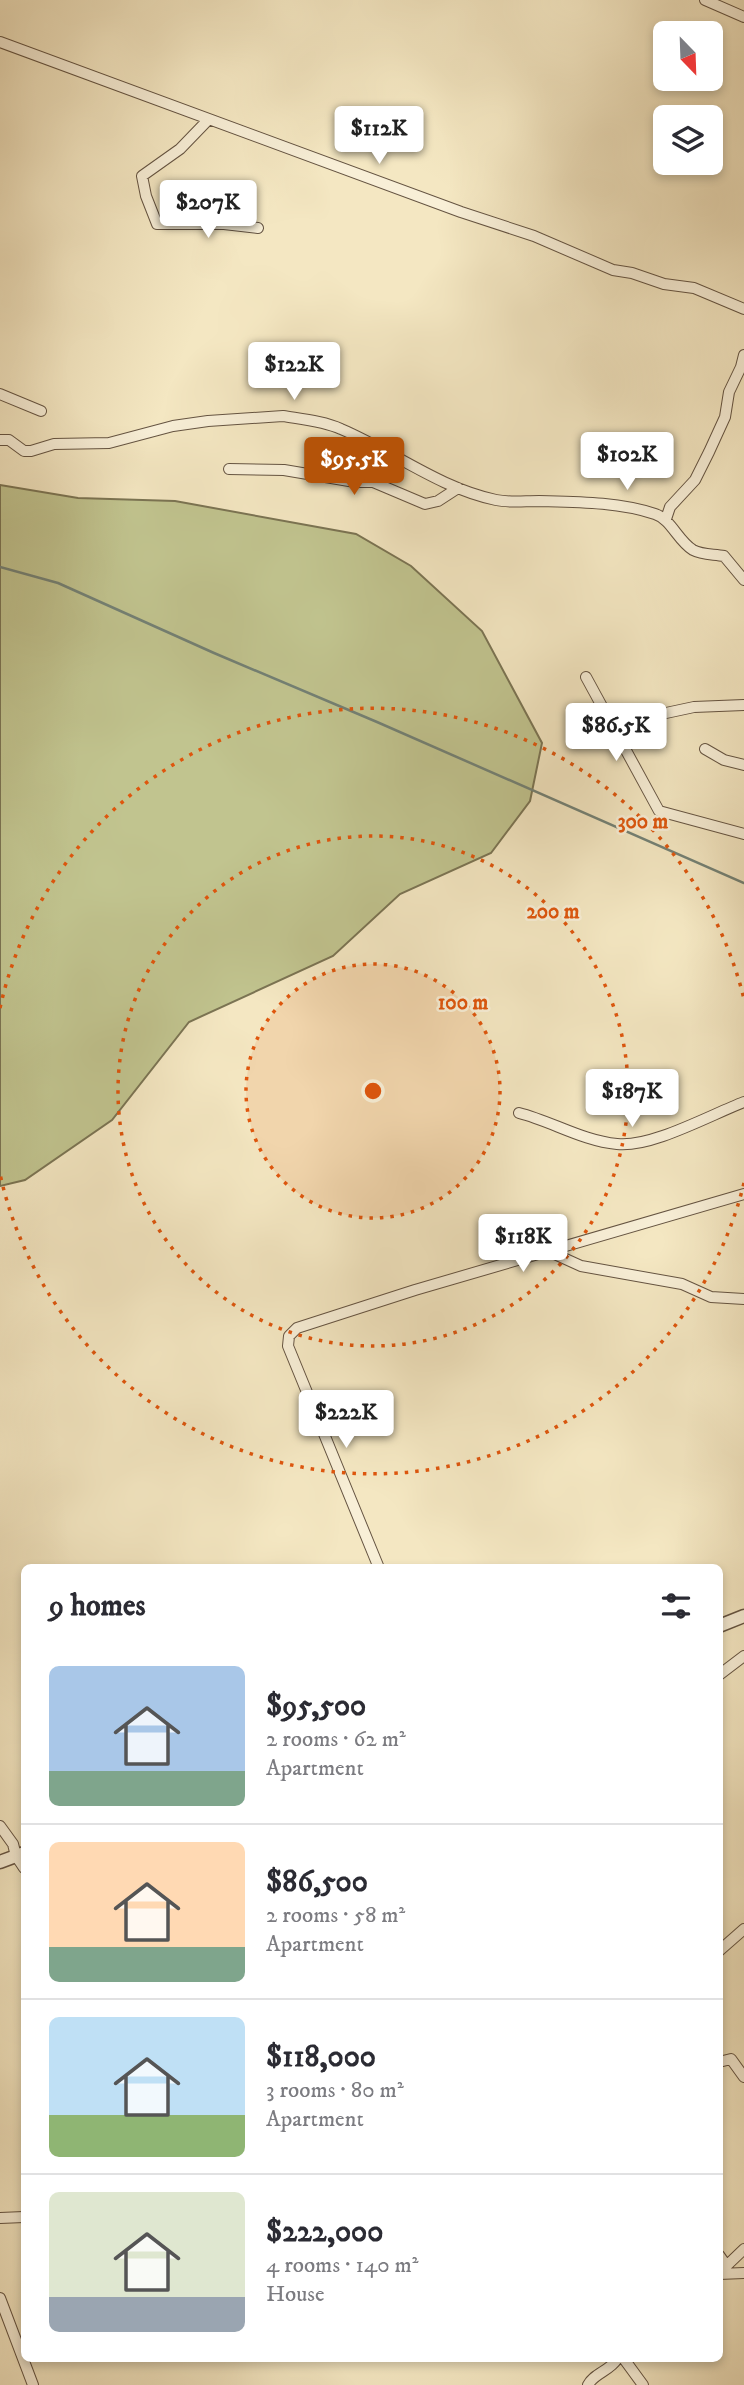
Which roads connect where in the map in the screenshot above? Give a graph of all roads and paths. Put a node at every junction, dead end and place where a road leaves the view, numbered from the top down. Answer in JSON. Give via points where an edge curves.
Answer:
{"nodes":[{"id":1,"x":705,"y":0,"type":"edge"},
{"id":2,"x":744,"y":18,"type":"edge"},
{"id":3,"x":0,"y":42,"type":"edge"},
{"id":4,"x":208,"y":120,"type":"junction"},
{"id":5,"x":258,"y":228,"type":"dead end"},
{"id":6,"x":744,"y":309,"type":"edge"},
{"id":7,"x":744,"y":355,"type":"edge"},
{"id":8,"x":0,"y":394,"type":"edge"},
{"id":9,"x":41,"y":411,"type":"dead end"},
{"id":10,"x":0,"y":440,"type":"edge"},
{"id":11,"x":229,"y":470,"type":"dead end"},
{"id":12,"x":458,"y":488,"type":"junction"},
{"id":13,"x":666,"y":519,"type":"junction"},
{"id":14,"x":744,"y":580,"type":"edge"},
{"id":15,"x":586,"y":677,"type":"dead end"},
{"id":16,"x":744,"y":705,"type":"edge"},
{"id":17,"x":605,"y":713,"type":"junction"},
{"id":18,"x":705,"y":749,"type":"dead end"},
{"id":19,"x":744,"y":765,"type":"edge"},
{"id":20,"x":744,"y":834,"type":"edge"},
{"id":21,"x":744,"y":1102,"type":"edge"},
{"id":22,"x":519,"y":1113,"type":"dead end"},
{"id":23,"x":744,"y":1194,"type":"edge"},
{"id":24,"x":548,"y":1251,"type":"junction"},
{"id":25,"x":744,"y":1299,"type":"edge"},
{"id":26,"x":377,"y":1564,"type":"edge"},
{"id":27,"x":744,"y":1616,"type":"edge"},
{"id":28,"x":723,"y":1624,"type":"edge"},
{"id":29,"x":744,"y":1656,"type":"edge"},
{"id":30,"x":723,"y":1672,"type":"edge"},
{"id":31,"x":0,"y":1826,"type":"edge"},
{"id":32,"x":20,"y":1854,"type":"edge"},
{"id":33,"x":0,"y":1862,"type":"edge"},
{"id":34,"x":744,"y":1929,"type":"edge"},
{"id":35,"x":723,"y":1947,"type":"edge"},
{"id":36,"x":723,"y":2061,"type":"edge"},
{"id":37,"x":744,"y":2077,"type":"edge"},
{"id":38,"x":21,"y":2217,"type":"edge"},
{"id":39,"x":0,"y":2218,"type":"edge"},
{"id":40,"x":744,"y":2249,"type":"edge"},
{"id":41,"x":723,"y":2269,"type":"edge"},
{"id":42,"x":723,"y":2271,"type":"edge"},
{"id":43,"x":744,"y":2273,"type":"edge"},
{"id":44,"x":0,"y":2298,"type":"edge"},
{"id":45,"x":21,"y":2353,"type":"edge"},
{"id":46,"x":24,"y":2362,"type":"edge"},
{"id":47,"x":615,"y":2362,"type":"edge"},
{"id":48,"x":626,"y":2362,"type":"edge"},
{"id":49,"x":33,"y":2385,"type":"edge"},
{"id":50,"x":587,"y":2385,"type":"edge"},
{"id":51,"x":643,"y":2385,"type":"edge"}],
"edges":[{"from":1,"to":2,"type":"street"},
{"from":3,"to":4,"type":"street"},
{"from":4,"to":5,"type":"street","via":[[180,149],[142,176],[157,223]]},
{"from":4,"to":6,"type":"street","via":[[534,236],[613,270],[694,288]]},
{"from":7,"to":13,"type":"street","via":[[709,452]]},
{"from":8,"to":9,"type":"street"},
{"from":10,"to":12,"type":"street","via":[[30,451],[54,444],[109,443],[208,421],[283,416],[339,428]]},
{"from":11,"to":12,"type":"street","via":[[284,470],[373,482],[425,505]]},
{"from":12,"to":13,"type":"street","via":[[497,500],[578,502],[630,508]]},
{"from":13,"to":14,"type":"street","via":[[689,547],[724,556]]},
{"from":15,"to":17,"type":"street"},
{"from":16,"to":17,"type":"street","via":[[694,707],[652,716]]},
{"from":17,"to":20,"type":"street","via":[[659,811]]},
{"from":18,"to":19,"type":"street"},
{"from":21,"to":22,"type":"street","via":[[631,1145],[600,1141]]},
{"from":23,"to":24,"type":"street"},
{"from":24,"to":25,"type":"street","via":[[581,1266],[682,1284],[711,1297]]},
{"from":24,"to":26,"type":"street","via":[[297,1328],[289,1336],[291,1356]]},
{"from":27,"to":28,"type":"street"},
{"from":29,"to":30,"type":"street"},
{"from":31,"to":32,"type":"street"},
{"from":32,"to":33,"type":"street"},
{"from":34,"to":35,"type":"street"},
{"from":36,"to":37,"type":"street","via":[[731,2059]]},
{"from":38,"to":39,"type":"street"},
{"from":40,"to":41,"type":"street"},
{"from":42,"to":43,"type":"street"},
{"from":44,"to":45,"type":"street"},
{"from":46,"to":49,"type":"street"},
{"from":47,"to":50,"type":"street"},
{"from":48,"to":51,"type":"street"}]}
